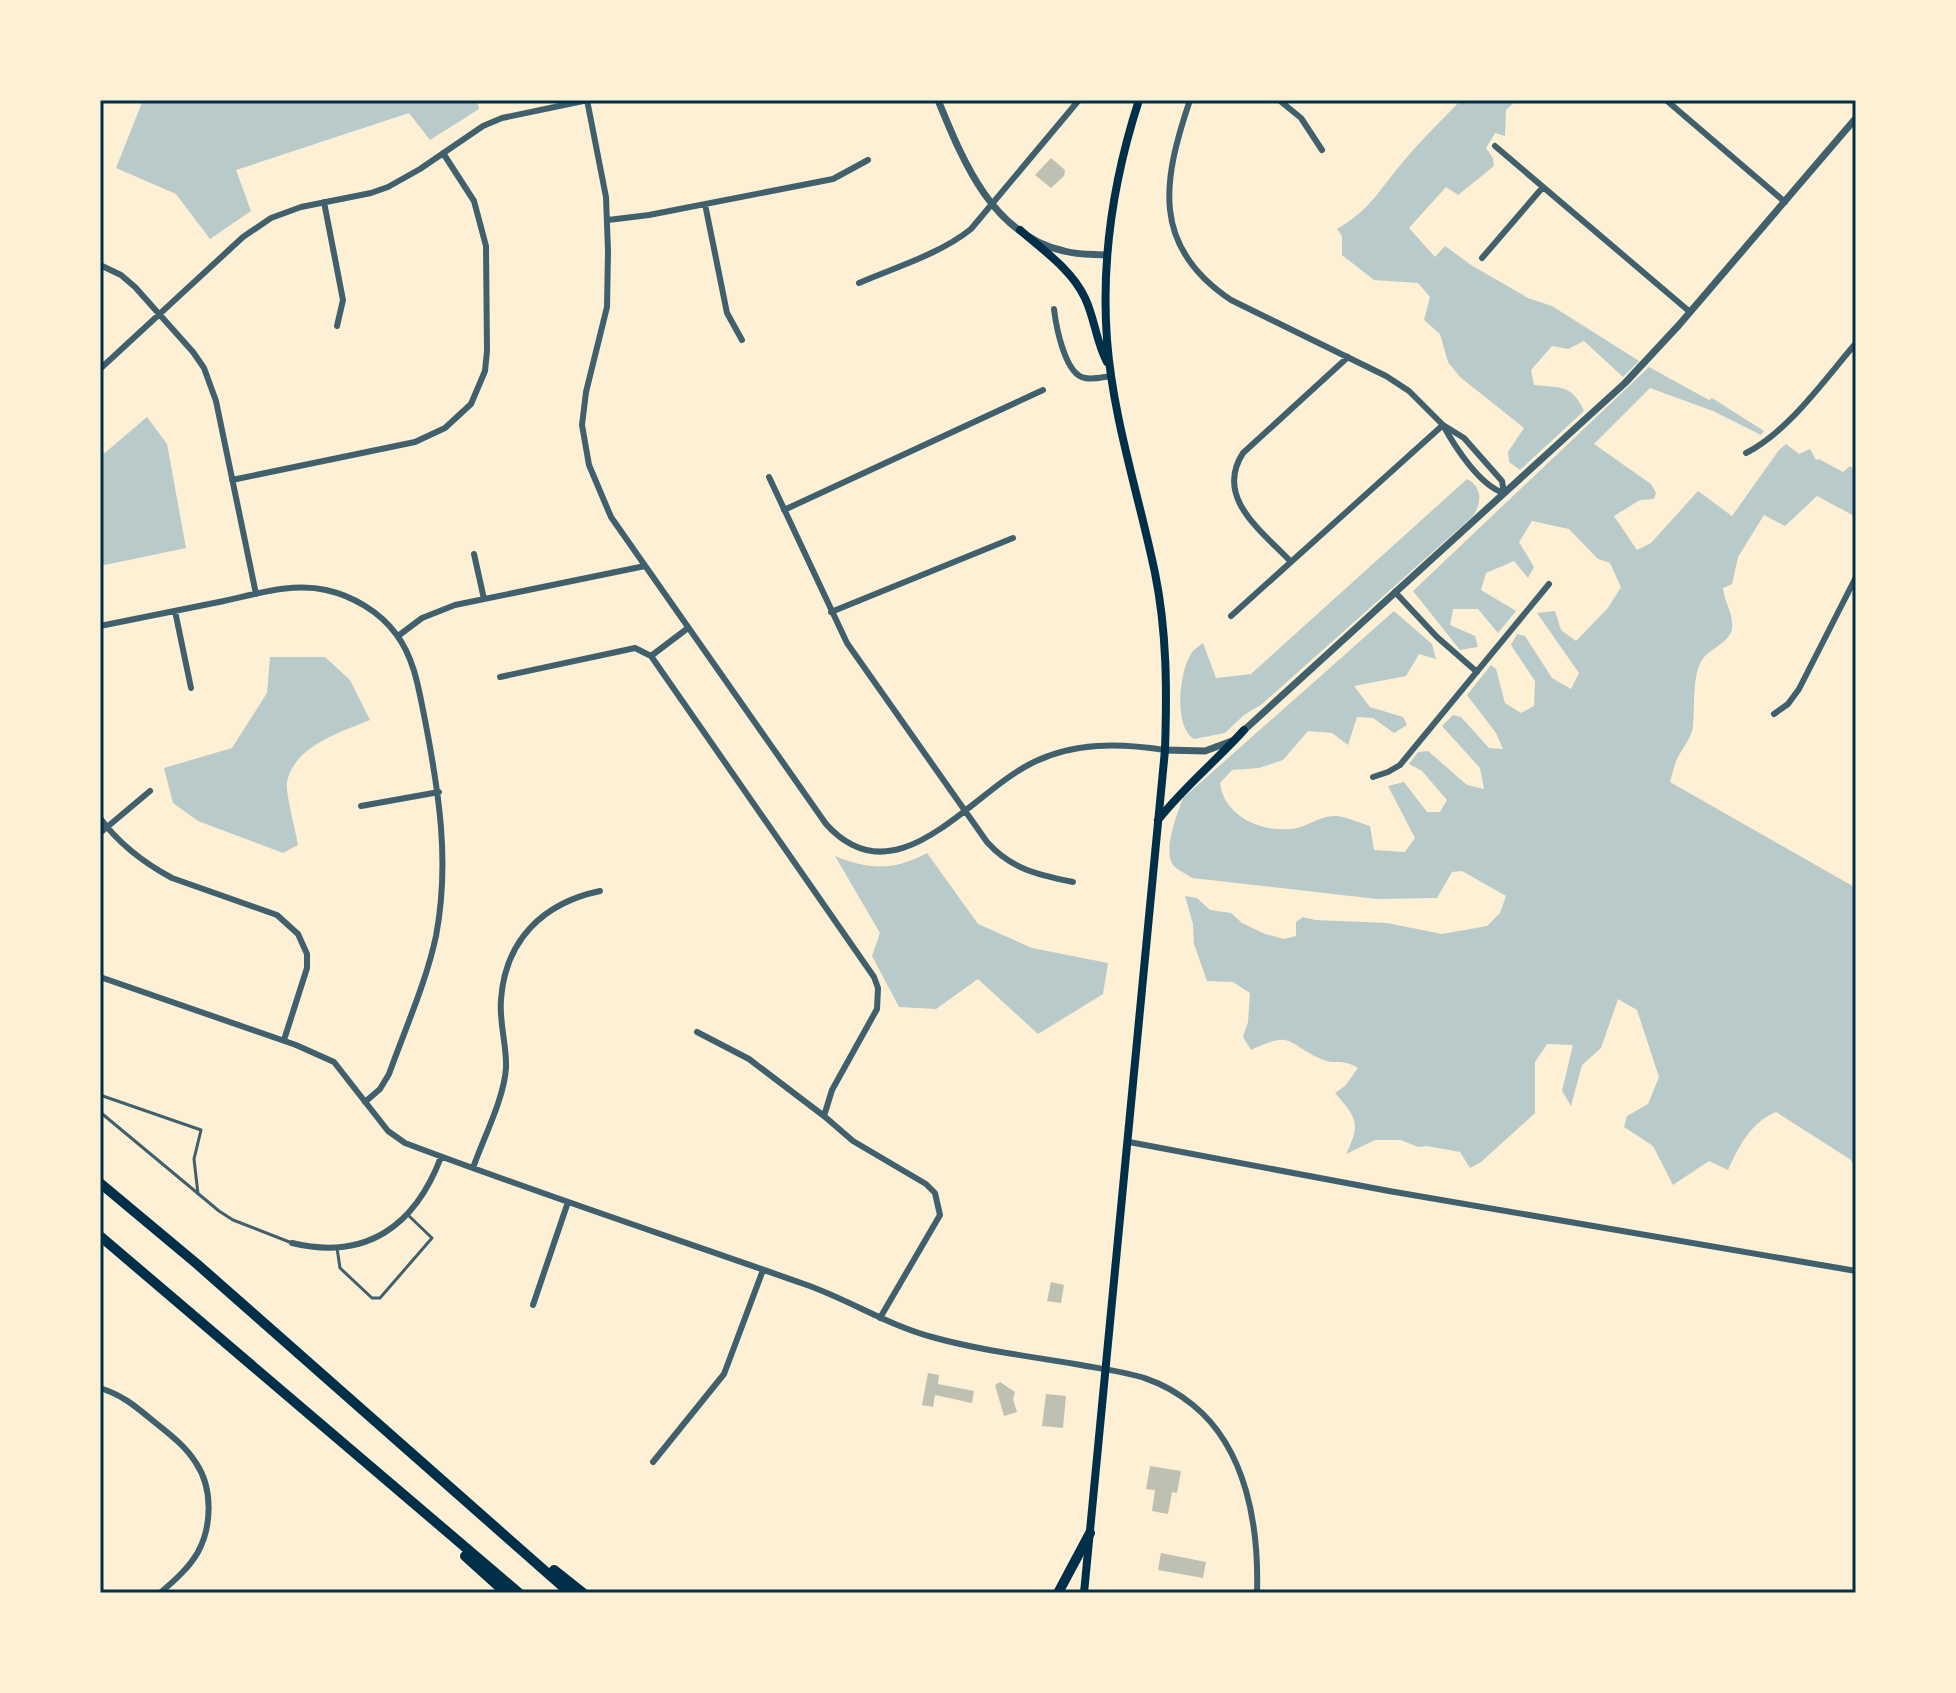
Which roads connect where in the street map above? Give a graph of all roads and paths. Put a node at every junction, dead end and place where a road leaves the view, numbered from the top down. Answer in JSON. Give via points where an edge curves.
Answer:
{"nodes":[{"id":1,"x":587,"y":100,"type":"edge"},
{"id":2,"x":938,"y":100,"type":"edge"},
{"id":3,"x":1079,"y":100,"type":"edge"},
{"id":4,"x":1139,"y":100,"type":"edge"},
{"id":5,"x":1190,"y":100,"type":"edge"},
{"id":6,"x":1279,"y":100,"type":"edge"},
{"id":7,"x":1666,"y":100,"type":"edge"},
{"id":8,"x":1856,"y":118,"type":"edge"},
{"id":9,"x":1495,"y":146,"type":"dead end"},
{"id":10,"x":1322,"y":150,"type":"dead end"},
{"id":11,"x":443,"y":153,"type":"junction"},
{"id":12,"x":868,"y":160,"type":"dead end"},
{"id":13,"x":1543,"y":187,"type":"junction"},
{"id":14,"x":324,"y":202,"type":"junction"},
{"id":15,"x":1785,"y":202,"type":"junction"},
{"id":16,"x":705,"y":204,"type":"junction"},
{"id":17,"x":991,"y":205,"type":"junction"},
{"id":18,"x":608,"y":220,"type":"junction"},
{"id":19,"x":1020,"y":230,"type":"junction"},
{"id":20,"x":1107,"y":255,"type":"junction"},
{"id":21,"x":1482,"y":258,"type":"dead end"},
{"id":22,"x":100,"y":265,"type":"edge"},
{"id":23,"x":859,"y":283,"type":"dead end"},
{"id":24,"x":1054,"y":309,"type":"dead end"},
{"id":25,"x":1690,"y":312,"type":"junction"},
{"id":26,"x":159,"y":314,"type":"junction"},
{"id":27,"x":337,"y":326,"type":"dead end"},
{"id":28,"x":742,"y":340,"type":"dead end"},
{"id":29,"x":1856,"y":343,"type":"edge"},
{"id":30,"x":1348,"y":357,"type":"junction"},
{"id":31,"x":100,"y":369,"type":"edge"},
{"id":32,"x":1110,"y":371,"type":"junction"},
{"id":33,"x":1043,"y":390,"type":"dead end"},
{"id":34,"x":1443,"y":425,"type":"junction"},
{"id":35,"x":1746,"y":453,"type":"dead end"},
{"id":36,"x":769,"y":477,"type":"dead end"},
{"id":37,"x":232,"y":480,"type":"junction"},
{"id":38,"x":1504,"y":493,"type":"junction"},
{"id":39,"x":784,"y":510,"type":"junction"},
{"id":40,"x":1013,"y":538,"type":"dead end"},
{"id":41,"x":474,"y":554,"type":"dead end"},
{"id":42,"x":1291,"y":562,"type":"junction"},
{"id":43,"x":645,"y":566,"type":"junction"},
{"id":44,"x":1856,"y":577,"type":"edge"},
{"id":45,"x":1549,"y":584,"type":"dead end"},
{"id":46,"x":1395,"y":592,"type":"junction"},
{"id":47,"x":256,"y":594,"type":"junction"},
{"id":48,"x":484,"y":599,"type":"junction"},
{"id":49,"x":175,"y":611,"type":"junction"},
{"id":50,"x":831,"y":612,"type":"junction"},
{"id":51,"x":1231,"y":616,"type":"dead end"},
{"id":52,"x":100,"y":626,"type":"edge"},
{"id":53,"x":688,"y":628,"type":"junction"},
{"id":54,"x":398,"y":636,"type":"junction"},
{"id":55,"x":651,"y":656,"type":"junction"},
{"id":56,"x":1477,"y":672,"type":"junction"},
{"id":57,"x":500,"y":677,"type":"dead end"},
{"id":58,"x":191,"y":688,"type":"dead end"},
{"id":59,"x":1774,"y":714,"type":"dead end"},
{"id":60,"x":1244,"y":730,"type":"junction"},
{"id":61,"x":1165,"y":750,"type":"junction"},
{"id":62,"x":1373,"y":777,"type":"dead end"},
{"id":63,"x":150,"y":791,"type":"dead end"},
{"id":64,"x":439,"y":792,"type":"junction"},
{"id":65,"x":361,"y":806,"type":"dead end"},
{"id":66,"x":964,"y":810,"type":"junction"},
{"id":67,"x":100,"y":818,"type":"edge"},
{"id":68,"x":1158,"y":821,"type":"junction"},
{"id":69,"x":107,"y":827,"type":"junction"},
{"id":70,"x":100,"y":833,"type":"edge"},
{"id":71,"x":1073,"y":882,"type":"dead end"},
{"id":72,"x":600,"y":891,"type":"dead end"},
{"id":73,"x":100,"y":977,"type":"edge"},
{"id":74,"x":697,"y":1032,"type":"dead end"},
{"id":75,"x":284,"y":1040,"type":"junction"},
{"id":76,"x":100,"y":1095,"type":"edge"},
{"id":77,"x":365,"y":1102,"type":"junction"},
{"id":78,"x":100,"y":1112,"type":"edge"},
{"id":79,"x":824,"y":1116,"type":"junction"},
{"id":80,"x":1129,"y":1142,"type":"junction"},
{"id":81,"x":441,"y":1157,"type":"junction"},
{"id":82,"x":473,"y":1168,"type":"junction"},
{"id":83,"x":100,"y":1183,"type":"edge"},
{"id":84,"x":198,"y":1194,"type":"junction"},
{"id":85,"x":568,"y":1202,"type":"junction"},
{"id":86,"x":408,"y":1215,"type":"junction"},
{"id":87,"x":100,"y":1236,"type":"edge"},
{"id":88,"x":292,"y":1243,"type":"joint"},
{"id":89,"x":337,"y":1248,"type":"junction"},
{"id":90,"x":763,"y":1270,"type":"junction"},
{"id":91,"x":1856,"y":1271,"type":"edge"},
{"id":92,"x":533,"y":1305,"type":"dead end"},
{"id":93,"x":880,"y":1318,"type":"junction"},
{"id":94,"x":1106,"y":1369,"type":"junction"},
{"id":95,"x":100,"y":1388,"type":"edge"},
{"id":96,"x":349,"y":1449,"type":"junction"},
{"id":97,"x":653,"y":1462,"type":"dead end"},
{"id":98,"x":465,"y":1499,"type":"junction"},
{"id":99,"x":1090,"y":1533,"type":"junction"},
{"id":100,"x":1085,"y":1591,"type":"edge"},
{"id":101,"x":160,"y":1593,"type":"edge"},
{"id":102,"x":506,"y":1593,"type":"edge"},
{"id":103,"x":519,"y":1593,"type":"edge"},
{"id":104,"x":570,"y":1593,"type":"edge"},
{"id":105,"x":583,"y":1593,"type":"edge"},
{"id":106,"x":1058,"y":1593,"type":"edge"},
{"id":107,"x":1257,"y":1593,"type":"edge"}],
"edges":[{"from":1,"to":11,"type":"street","via":[[502,118]]},
{"from":1,"to":18,"type":"street"},
{"from":2,"to":17,"type":"street"},
{"from":3,"to":17,"type":"street"},
{"from":4,"to":20,"type":"main road","via":[[1119,174]]},
{"from":5,"to":30,"type":"street","via":[[1172,158],[1168,193],[1174,228],[1190,262],[1231,300]]},
{"from":6,"to":10,"type":"street","via":[[1301,118]]},
{"from":7,"to":15,"type":"street"},
{"from":8,"to":15,"type":"street"},
{"from":9,"to":13,"type":"street"},
{"from":11,"to":14,"type":"street","via":[[388,187]]},
{"from":11,"to":37,"type":"street","via":[[474,201],[486,246],[487,351],[471,404],[445,428],[415,442]]},
{"from":12,"to":16,"type":"street","via":[[833,179]]},
{"from":13,"to":21,"type":"street"},
{"from":13,"to":25,"type":"street"},
{"from":14,"to":26,"type":"street","via":[[286,212],[255,228]]},
{"from":14,"to":27,"type":"street","via":[[343,300]]},
{"from":15,"to":25,"type":"street"},
{"from":16,"to":18,"type":"street"},
{"from":16,"to":28,"type":"street","via":[[727,313]]},
{"from":17,"to":19,"type":"street"},
{"from":17,"to":23,"type":"street","via":[[960,238]]},
{"from":18,"to":43,"type":"street","via":[[607,307],[582,425],[599,493]]},
{"from":19,"to":20,"type":"street","via":[[1061,251]]},
{"from":19,"to":32,"type":"main road","via":[[1084,295]]},
{"from":20,"to":32,"type":"main road"},
{"from":22,"to":26,"type":"street","via":[[121,275]]},
{"from":24,"to":32,"type":"street","via":[[1060,341],[1077,375]]},
{"from":25,"to":38,"type":"street","via":[[1625,383]]},
{"from":26,"to":31,"type":"street"},
{"from":26,"to":37,"type":"street","via":[[208,376]]},
{"from":29,"to":35,"type":"street","via":[[1783,426]]},
{"from":30,"to":34,"type":"street","via":[[1397,382]]},
{"from":30,"to":42,"type":"street","via":[[1243,453],[1232,473],[1242,509]]},
{"from":32,"to":61,"type":"main road","via":[[1159,595]]},
{"from":33,"to":39,"type":"street"},
{"from":34,"to":38,"type":"street","via":[[1492,489]]},
{"from":34,"to":38,"type":"street","via":[[1464,438],[1502,481]]},
{"from":34,"to":42,"type":"street"},
{"from":36,"to":39,"type":"street"},
{"from":37,"to":47,"type":"street"},
{"from":38,"to":46,"type":"street"},
{"from":39,"to":50,"type":"street"},
{"from":40,"to":50,"type":"street"},
{"from":41,"to":48,"type":"street"},
{"from":42,"to":51,"type":"street"},
{"from":43,"to":48,"type":"street"},
{"from":43,"to":53,"type":"street"},
{"from":44,"to":59,"type":"street","via":[[1799,689]]},
{"from":45,"to":56,"type":"street"},
{"from":46,"to":56,"type":"street"},
{"from":46,"to":60,"type":"street"},
{"from":47,"to":49,"type":"street"},
{"from":47,"to":54,"type":"street","via":[[294,587],[328,590],[371,610]]},
{"from":48,"to":54,"type":"street","via":[[438,610]]},
{"from":49,"to":52,"type":"street"},
{"from":49,"to":58,"type":"street"},
{"from":50,"to":66,"type":"street","via":[[860,663]]},
{"from":53,"to":55,"type":"street"},
{"from":53,"to":66,"type":"street","via":[[826,824],[851,845],[881,853],[906,849]]},
{"from":54,"to":64,"type":"street","via":[[413,667]]},
{"from":55,"to":57,"type":"street","via":[[635,648]]},
{"from":55,"to":79,"type":"street","via":[[874,977],[877,1009],[832,1090]]},
{"from":56,"to":62,"type":"street","via":[[1400,765]]},
{"from":60,"to":61,"type":"street","via":[[1219,748]]},
{"from":60,"to":68,"type":"main road"},
{"from":61,"to":66,"type":"street","via":[[1110,744],[1062,751],[1030,764]]},
{"from":61,"to":68,"type":"main road"},
{"from":63,"to":69,"type":"street"},
{"from":64,"to":65,"type":"street"},
{"from":64,"to":77,"type":"street","via":[[444,860],[435,937],[389,1074]]},
{"from":66,"to":71,"type":"street","via":[[1009,863]]},
{"from":67,"to":69,"type":"street"},
{"from":68,"to":80,"type":"main road"},
{"from":69,"to":70,"type":"street"},
{"from":69,"to":75,"type":"street","via":[[142,860],[172,878],[277,915],[298,934],[307,968]]},
{"from":72,"to":82,"type":"street","via":[[561,902],[513,950],[500,1003],[506,1069]]},
{"from":73,"to":75,"type":"street"},
{"from":74,"to":79,"type":"street","via":[[749,1059]]},
{"from":75,"to":77,"type":"street","via":[[334,1062]]},
{"from":76,"to":84,"type":"lane","via":[[201,1130],[194,1159]]},
{"from":77,"to":81,"type":"street","via":[[396,1137]]},
{"from":78,"to":84,"type":"lane"},
{"from":79,"to":93,"type":"street","via":[[853,1141],[926,1184],[939,1204],[940,1215]]},
{"from":80,"to":91,"type":"street"},
{"from":80,"to":94,"type":"main road"},
{"from":81,"to":82,"type":"street"},
{"from":81,"to":86,"type":"street"},
{"from":82,"to":85,"type":"street"},
{"from":83,"to":98,"type":"highway"},
{"from":84,"to":88,"type":"lane","via":[[233,1220]]},
{"from":85,"to":90,"type":"street"},
{"from":85,"to":92,"type":"street"},
{"from":86,"to":89,"type":"street","via":[[366,1243]]},
{"from":86,"to":89,"type":"lane","via":[[432,1238],[380,1298],[372,1298],[340,1268]]},
{"from":87,"to":96,"type":"highway"},
{"from":88,"to":89,"type":"street"},
{"from":90,"to":93,"type":"street","via":[[831,1293]]},
{"from":90,"to":97,"type":"street","via":[[724,1374]]},
{"from":93,"to":94,"type":"street","via":[[935,1338]]},
{"from":94,"to":99,"type":"main road"},
{"from":94,"to":107,"type":"street","via":[[1164,1385],[1215,1429],[1244,1483],[1253,1521]]},
{"from":95,"to":101,"type":"street","via":[[122,1395],[182,1444],[207,1489],[209,1518],[198,1551]]},
{"from":96,"to":102,"type":"highway"},
{"from":96,"to":103,"type":"highway"},
{"from":98,"to":104,"type":"highway"},
{"from":98,"to":105,"type":"highway"},
{"from":99,"to":100,"type":"main road"},
{"from":99,"to":106,"type":"highway"}]}
